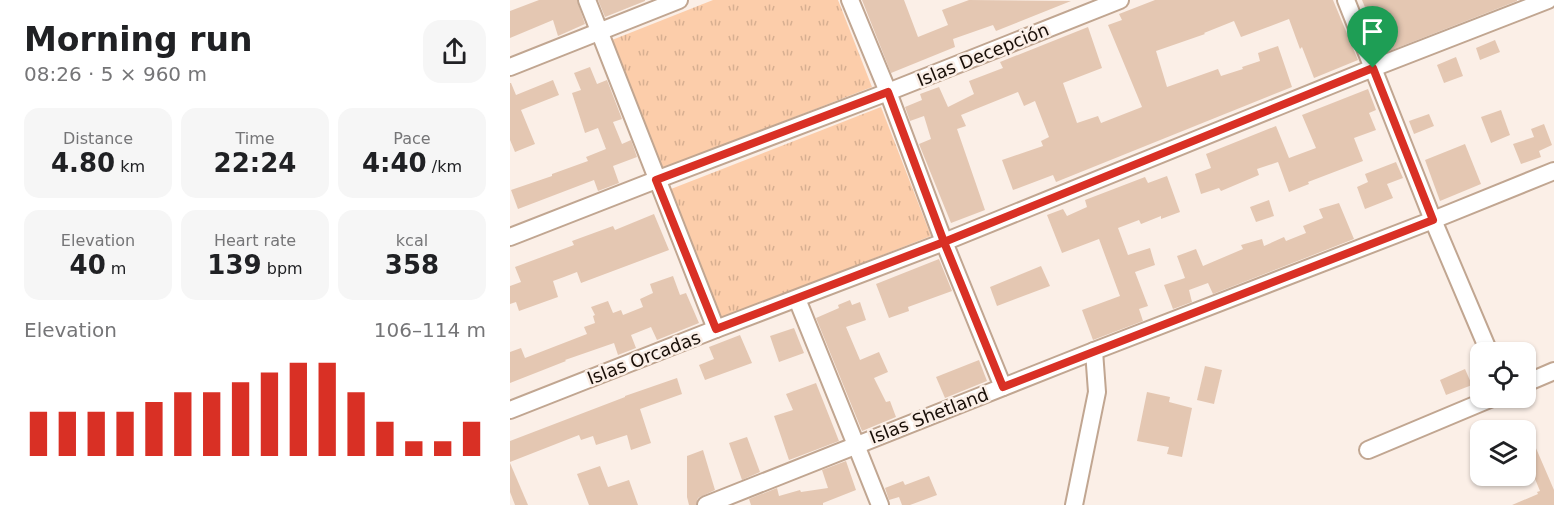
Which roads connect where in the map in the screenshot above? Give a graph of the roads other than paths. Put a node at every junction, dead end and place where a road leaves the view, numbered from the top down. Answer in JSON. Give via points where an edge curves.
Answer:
{"nodes":[{"id":1,"x":587,"y":0,"type":"edge"},
{"id":2,"x":678,"y":0,"type":"edge"},
{"id":3,"x":850,"y":0,"type":"edge"},
{"id":4,"x":1120,"y":0,"type":"edge"},
{"id":5,"x":1346,"y":0,"type":"edge"},
{"id":6,"x":1548,"y":0,"type":"edge"},
{"id":7,"x":599,"y":31,"type":"junction"},
{"id":8,"x":510,"y":67,"type":"edge"},
{"id":9,"x":1373,"y":68,"type":"junction"},
{"id":10,"x":888,"y":92,"type":"junction"},
{"id":11,"x":1554,"y":171,"type":"edge"},
{"id":12,"x":656,"y":180,"type":"junction"},
{"id":13,"x":1433,"y":220,"type":"junction"},
{"id":14,"x":510,"y":237,"type":"edge"},
{"id":15,"x":944,"y":242,"type":"junction"},
{"id":16,"x":796,"y":299,"type":"junction"},
{"id":17,"x":716,"y":329,"type":"junction"},
{"id":18,"x":1485,"y":342,"type":"edge"},
{"id":19,"x":1095,"y":351,"type":"junction"},
{"id":20,"x":1554,"y":371,"type":"edge"},
{"id":21,"x":1536,"y":379,"type":"edge"},
{"id":22,"x":1003,"y":387,"type":"junction"},
{"id":23,"x":1470,"y":407,"type":"edge"},
{"id":24,"x":510,"y":410,"type":"edge"},
{"id":25,"x":856,"y":445,"type":"junction"},
{"id":26,"x":1368,"y":450,"type":"dead end"},
{"id":27,"x":706,"y":505,"type":"edge"},
{"id":28,"x":880,"y":505,"type":"edge"},
{"id":29,"x":1074,"y":505,"type":"edge"}],
"edges":[{"from":1,"to":7,"type":"street"},
{"from":2,"to":7,"type":"street"},
{"from":3,"to":10,"type":"street"},
{"from":4,"to":10,"type":"street","name":"Islas Decepción"},
{"from":5,"to":9,"type":"street"},
{"from":6,"to":9,"type":"street","name":"Islas Orcadas"},
{"from":7,"to":8,"type":"street"},
{"from":7,"to":12,"type":"street"},
{"from":9,"to":13,"type":"street"},
{"from":9,"to":15,"type":"street","name":"Islas Orcadas"},
{"from":10,"to":12,"type":"street","name":"Islas Decepción"},
{"from":10,"to":15,"type":"street"},
{"from":11,"to":13,"type":"street","name":"Islas Shetland"},
{"from":12,"to":14,"type":"street","name":"Islas Decepción"},
{"from":12,"to":17,"type":"street"},
{"from":13,"to":18,"type":"street"},
{"from":13,"to":19,"type":"street","name":"Islas Shetland"},
{"from":15,"to":16,"type":"street","name":"Islas Orcadas"},
{"from":15,"to":22,"type":"street"},
{"from":16,"to":17,"type":"street","name":"Islas Orcadas"},
{"from":16,"to":25,"type":"street"},
{"from":17,"to":24,"type":"street","name":"Islas Orcadas"},
{"from":19,"to":22,"type":"street","name":"Islas Shetland"},
{"from":19,"to":29,"type":"street","via":[[1097,392]]},
{"from":20,"to":21,"type":"street"},
{"from":22,"to":25,"type":"street","name":"Islas Shetland"},
{"from":23,"to":26,"type":"street"},
{"from":25,"to":27,"type":"street","name":"Islas Shetland"},
{"from":25,"to":28,"type":"street"}]}
